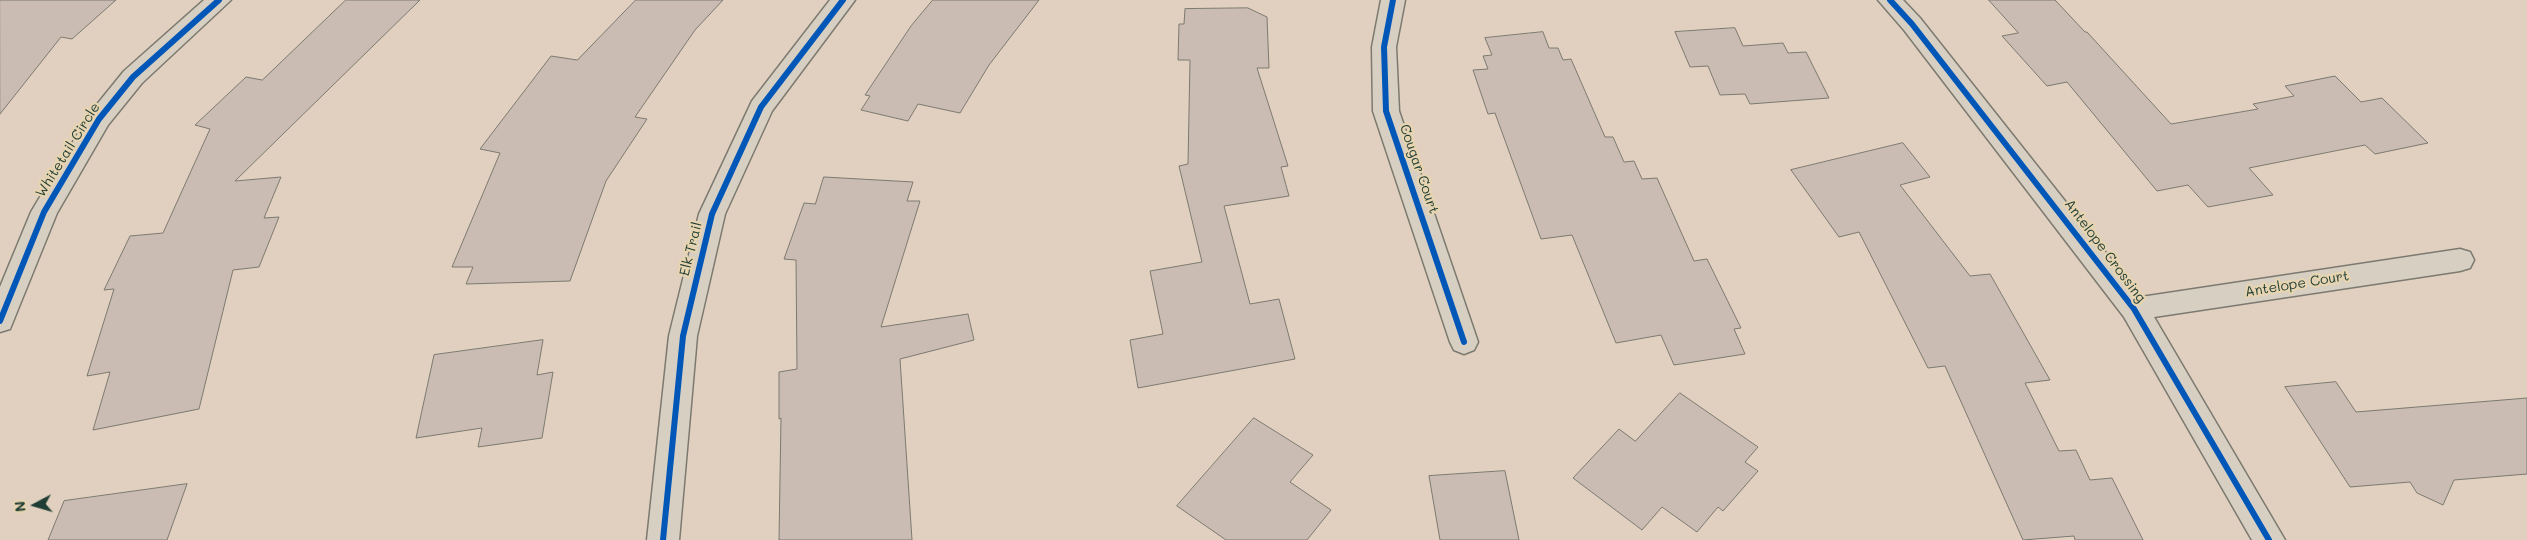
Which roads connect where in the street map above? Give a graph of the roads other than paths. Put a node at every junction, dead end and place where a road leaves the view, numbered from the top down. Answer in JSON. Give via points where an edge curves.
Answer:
{"nodes":[{"id":1,"x":219,"y":0,"type":"edge"},
{"id":2,"x":843,"y":0,"type":"edge"},
{"id":3,"x":1394,"y":0,"type":"edge"},
{"id":4,"x":1890,"y":0,"type":"edge"},
{"id":5,"x":2460,"y":260,"type":"dead end"},
{"id":6,"x":2134,"y":309,"type":"junction"},
{"id":7,"x":0,"y":320,"type":"edge"},
{"id":8,"x":1464,"y":342,"type":"dead end"},
{"id":9,"x":663,"y":540,"type":"edge"},
{"id":10,"x":2269,"y":540,"type":"edge"}],
"edges":[{"from":1,"to":7,"type":"street","name":"Whitetail Circle","via":[[133,77],[99,119],[44,212]]},
{"from":2,"to":9,"type":"street","name":"Elk Trail","via":[[761,107],[712,214],[683,336]]},
{"from":3,"to":8,"type":"street","name":"Cougar Court","via":[[1384,47],[1386,111]]},
{"from":4,"to":6,"type":"street","name":"Antelope Crossing"},
{"from":5,"to":6,"type":"street","name":"Antelope Court"},
{"from":6,"to":10,"type":"street","name":"Antelope Crossing"}]}
